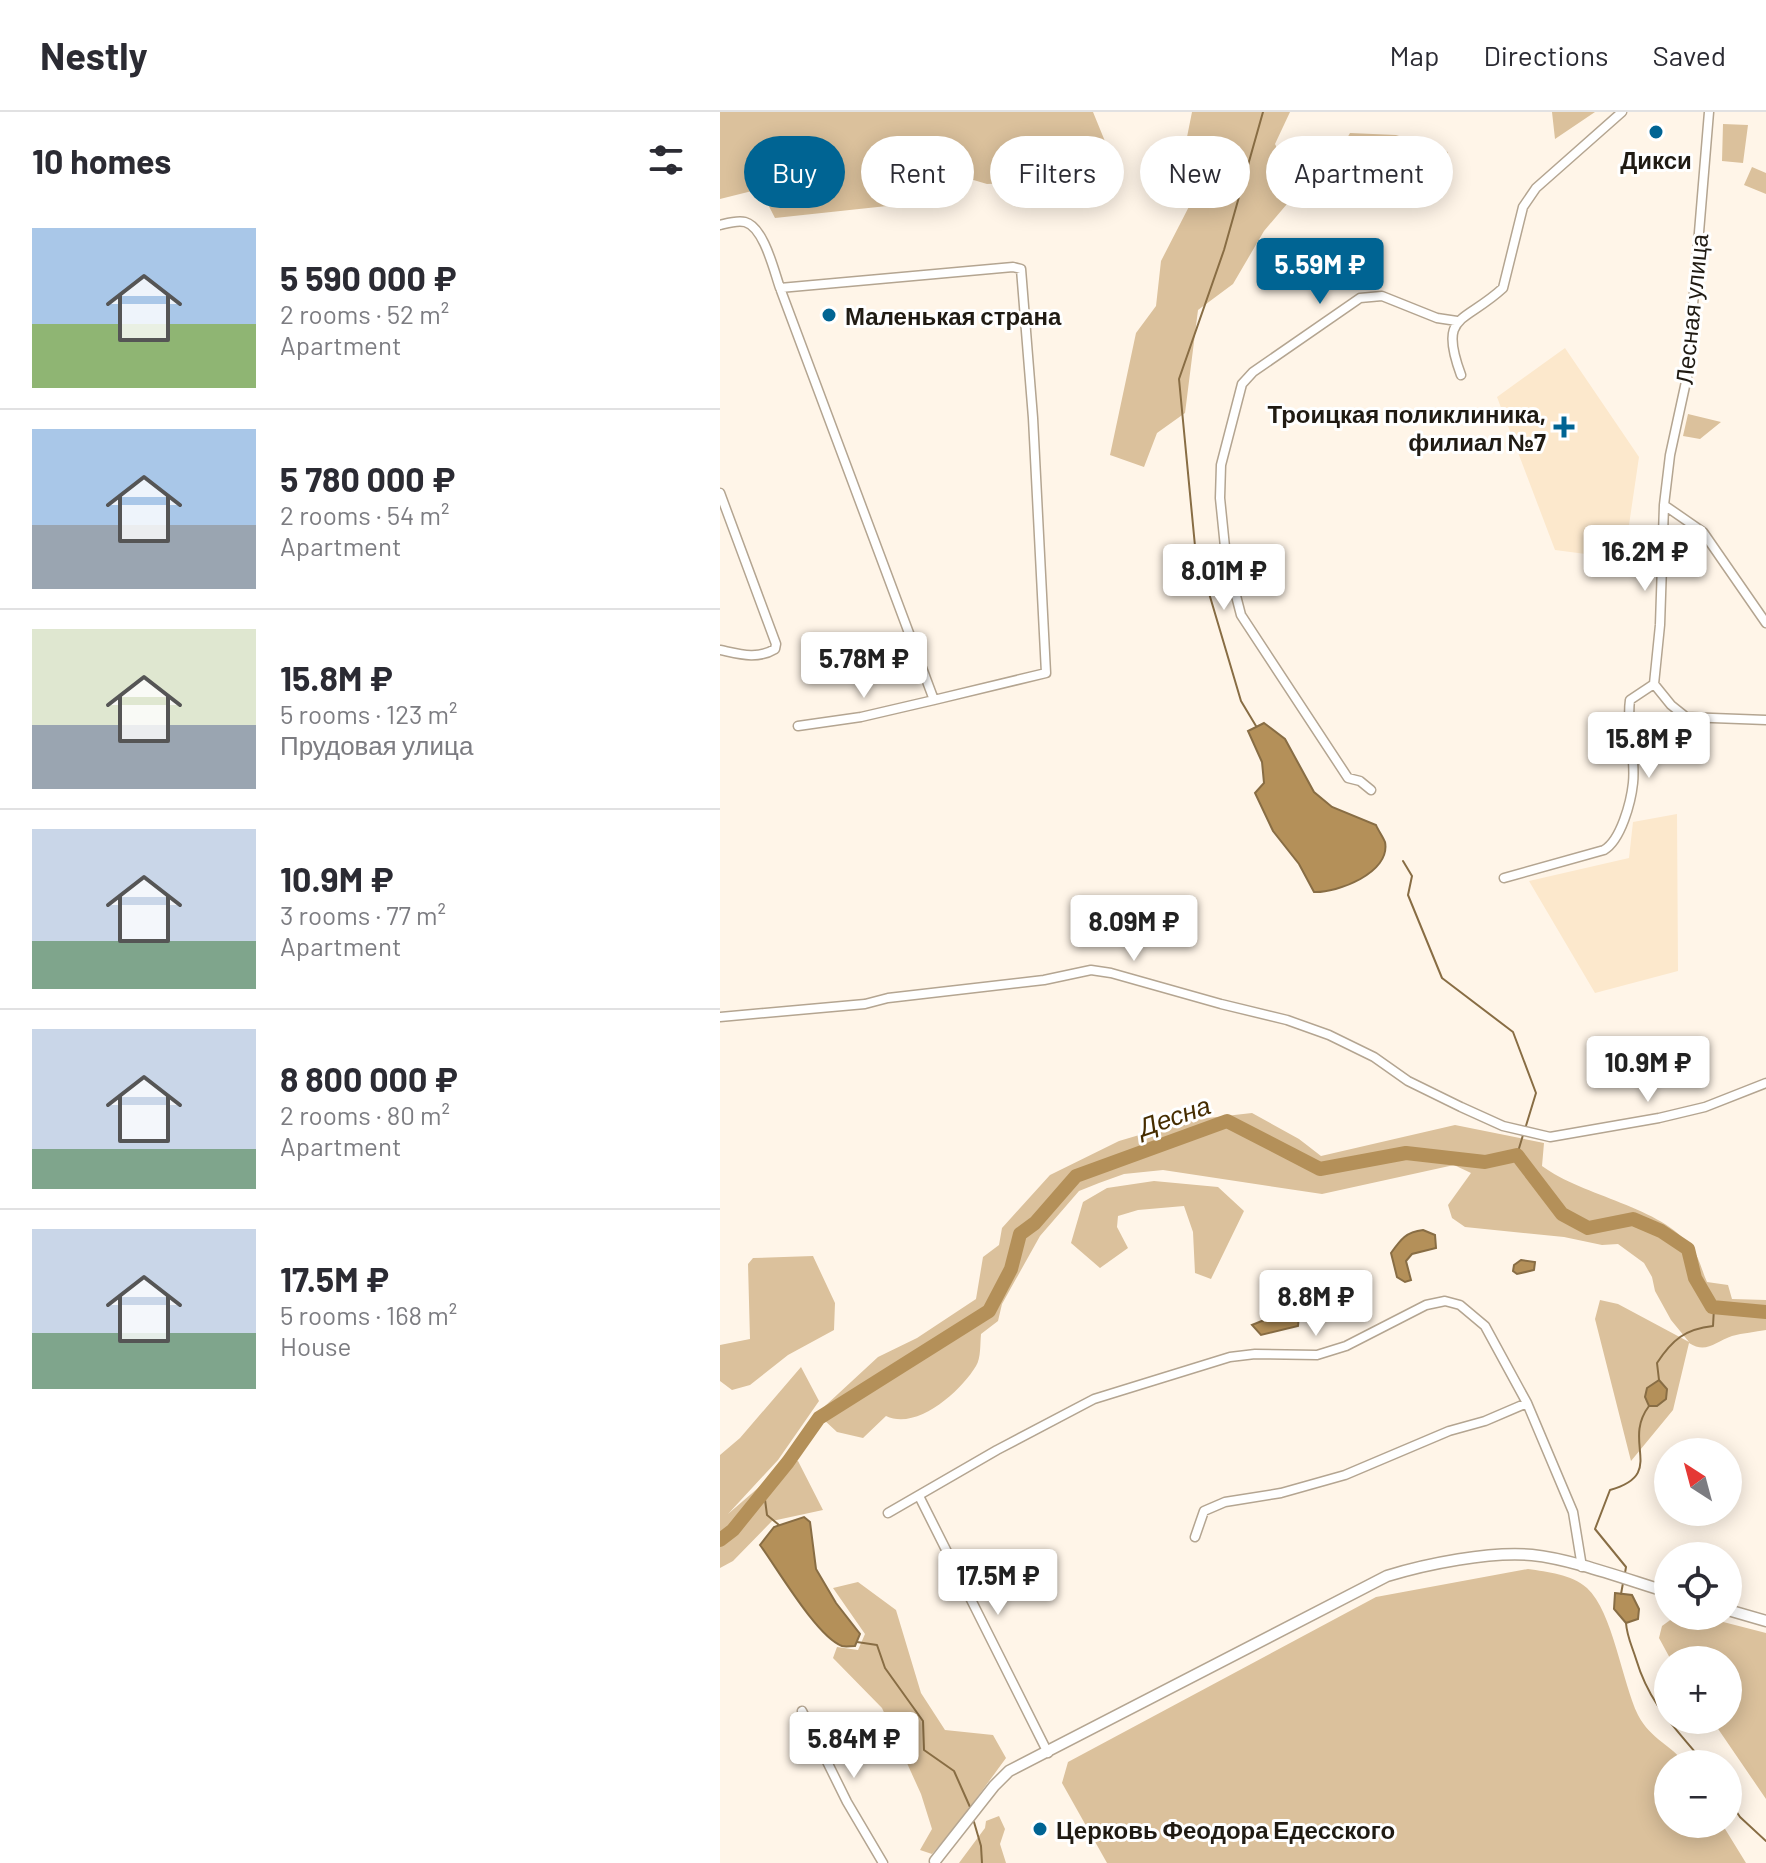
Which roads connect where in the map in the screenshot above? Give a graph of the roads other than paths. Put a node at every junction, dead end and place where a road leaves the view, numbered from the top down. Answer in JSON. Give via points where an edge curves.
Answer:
{"nodes":[{"id":1,"x":1622,"y":112,"type":"edge"},
{"id":2,"x":1709,"y":112,"type":"edge"},
{"id":3,"x":720,"y":225,"type":"edge"},
{"id":4,"x":780,"y":288,"type":"junction"},
{"id":5,"x":1457,"y":321,"type":"junction"},
{"id":6,"x":1461,"y":375,"type":"dead end"},
{"id":7,"x":720,"y":493,"type":"edge"},
{"id":8,"x":1664,"y":505,"type":"junction"},
{"id":9,"x":1766,"y":623,"type":"edge"},
{"id":10,"x":720,"y":650,"type":"edge"},
{"id":11,"x":1654,"y":684,"type":"junction"},
{"id":12,"x":934,"y":700,"type":"junction"},
{"id":13,"x":1766,"y":720,"type":"edge"},
{"id":14,"x":798,"y":726,"type":"dead end"},
{"id":15,"x":1371,"y":790,"type":"dead end"},
{"id":16,"x":1504,"y":878,"type":"dead end"},
{"id":17,"x":720,"y":1017,"type":"edge"},
{"id":18,"x":1766,"y":1083,"type":"edge"},
{"id":19,"x":1527,"y":1403,"type":"junction"},
{"id":20,"x":919,"y":1496,"type":"junction"},
{"id":21,"x":888,"y":1513,"type":"dead end"},
{"id":22,"x":1195,"y":1537,"type":"dead end"},
{"id":23,"x":1043,"y":1560,"type":"dead end"},
{"id":24,"x":1582,"y":1567,"type":"junction"},
{"id":25,"x":1654,"y":1588,"type":"edge"},
{"id":26,"x":970,"y":1597,"type":"junction"},
{"id":27,"x":1742,"y":1614,"type":"edge"},
{"id":28,"x":1766,"y":1621,"type":"edge"},
{"id":29,"x":802,"y":1711,"type":"dead end"},
{"id":30,"x":1048,"y":1753,"type":"junction"},
{"id":31,"x":934,"y":1862,"type":"edge"},
{"id":32,"x":883,"y":1863,"type":"edge"}],
"edges":[{"from":1,"to":5,"type":"street","via":[[1536,188],[1523,207],[1503,288]]},
{"from":2,"to":8,"type":"street","name":"Лесная улица","via":[[1687,377]]},
{"from":3,"to":4,"type":"street","via":[[747,222],[755,227]]},
{"from":4,"to":12,"type":"street"},
{"from":4,"to":12,"type":"street","via":[[1021,269],[1046,673]]},
{"from":5,"to":6,"type":"street","via":[[1450,347]]},
{"from":5,"to":15,"type":"street","via":[[1382,296],[1360,298],[1242,384],[1221,465],[1226,557],[1241,615],[1348,778]]},
{"from":7,"to":10,"type":"street","via":[[776,644],[769,653],[754,656]]},
{"from":8,"to":9,"type":"street","via":[[1703,532]]},
{"from":8,"to":11,"type":"street","name":"Лесная улица"},
{"from":11,"to":13,"type":"street","via":[[1686,717]]},
{"from":11,"to":16,"type":"street","via":[[1630,700],[1633,783],[1622,829],[1611,846]]},
{"from":12,"to":14,"type":"street"},
{"from":17,"to":18,"type":"street","via":[[865,1004],[1091,970],[1329,1035],[1408,1081],[1503,1126],[1550,1137],[1705,1107]]},
{"from":19,"to":20,"type":"street","via":[[1485,1326],[1460,1305],[1445,1301],[1317,1355],[1230,1357],[1094,1399]]},
{"from":19,"to":22,"type":"street","via":[[1345,1475],[1225,1502],[1204,1511]]},
{"from":19,"to":24,"type":"street","via":[[1573,1512]]},
{"from":20,"to":21,"type":"street"},
{"from":20,"to":26,"type":"street"},
{"from":23,"to":26,"type":"street"},
{"from":24,"to":25,"type":"street"},
{"from":24,"to":30,"type":"street","via":[[1510,1555],[1387,1576]]},
{"from":26,"to":30,"type":"street"},
{"from":27,"to":28,"type":"street"},
{"from":29,"to":32,"type":"street"},
{"from":30,"to":31,"type":"street","via":[[1009,1771]]}]}
